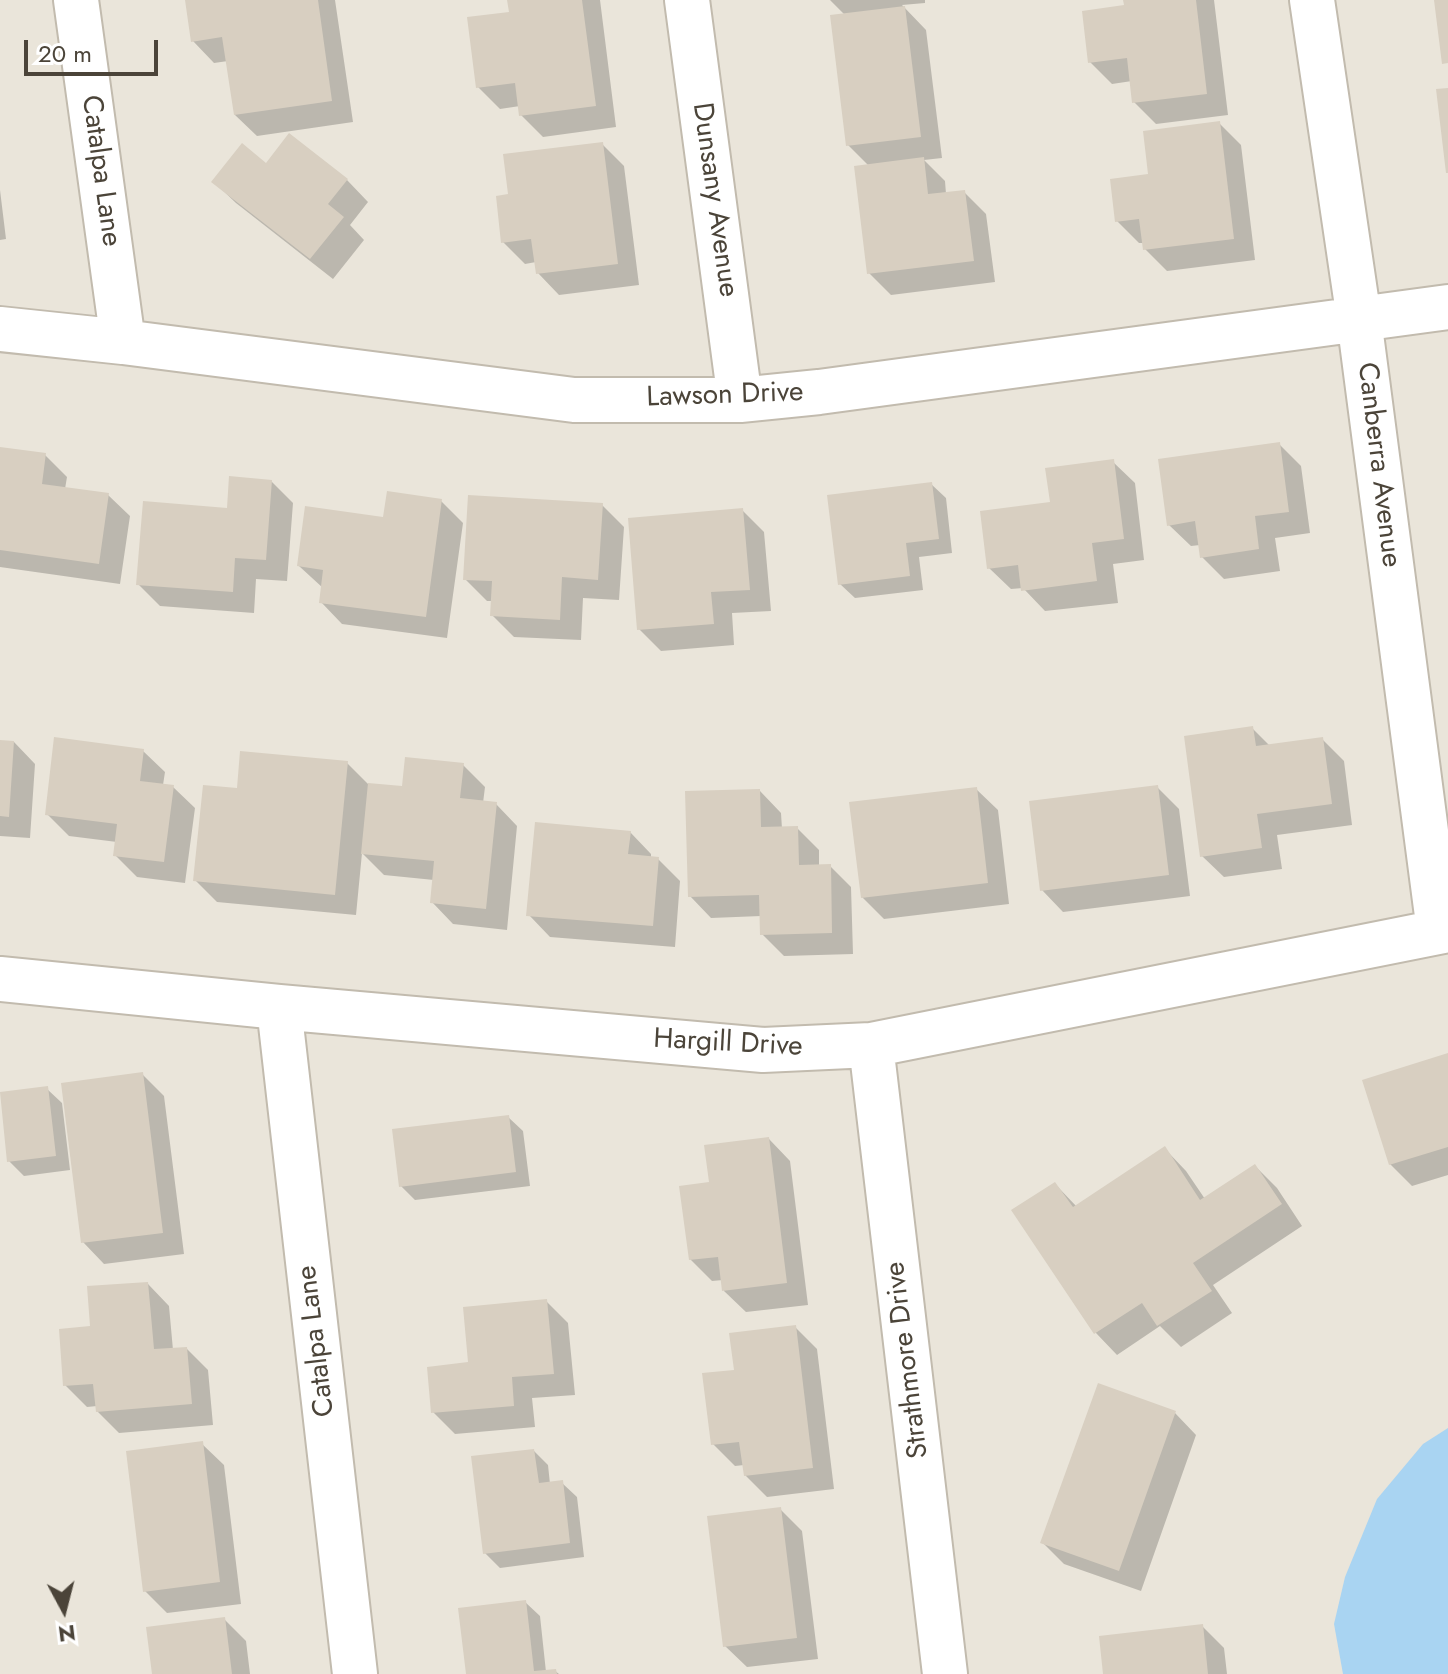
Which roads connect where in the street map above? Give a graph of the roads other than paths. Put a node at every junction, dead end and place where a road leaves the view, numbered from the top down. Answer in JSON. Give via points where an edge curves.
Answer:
{"nodes":[{"id":1,"x":76,"y":0,"type":"edge"},
{"id":2,"x":687,"y":0,"type":"edge"},
{"id":3,"x":1312,"y":0,"type":"edge"},
{"id":4,"x":1448,"y":307,"type":"edge"},
{"id":5,"x":1359,"y":319,"type":"junction"},
{"id":6,"x":0,"y":329,"type":"edge"},
{"id":7,"x":123,"y":342,"type":"junction"},
{"id":8,"x":740,"y":400,"type":"junction"},
{"id":9,"x":1444,"y":930,"type":"edge"},
{"id":10,"x":0,"y":979,"type":"edge"},
{"id":11,"x":279,"y":1007,"type":"junction"},
{"id":12,"x":871,"y":1045,"type":"junction"},
{"id":13,"x":355,"y":1674,"type":"edge"},
{"id":14,"x":945,"y":1674,"type":"edge"}],
"edges":[{"from":1,"to":7,"type":"street","name":"Catalpa Lane"},
{"from":2,"to":8,"type":"street","name":"Dunsany Avenue"},
{"from":3,"to":5,"type":"street","name":"Canberra Avenue"},
{"from":4,"to":5,"type":"street","name":"Lawson Drive"},
{"from":5,"to":8,"type":"street","name":"Lawson Drive"},
{"from":5,"to":9,"type":"street","name":"Canberra Avenue"},
{"from":6,"to":7,"type":"street","name":"Lawson Drive"},
{"from":7,"to":8,"type":"street","name":"Lawson Drive","via":[[574,400]]},
{"from":9,"to":12,"type":"street","name":"Hargill Drive"},
{"from":10,"to":11,"type":"street","name":"Hargill Drive"},
{"from":11,"to":12,"type":"street","name":"Hargill Drive","via":[[763,1050]]},
{"from":11,"to":13,"type":"street","name":"Catalpa Lane"},
{"from":12,"to":14,"type":"street","name":"Strathmore Drive"}]}
